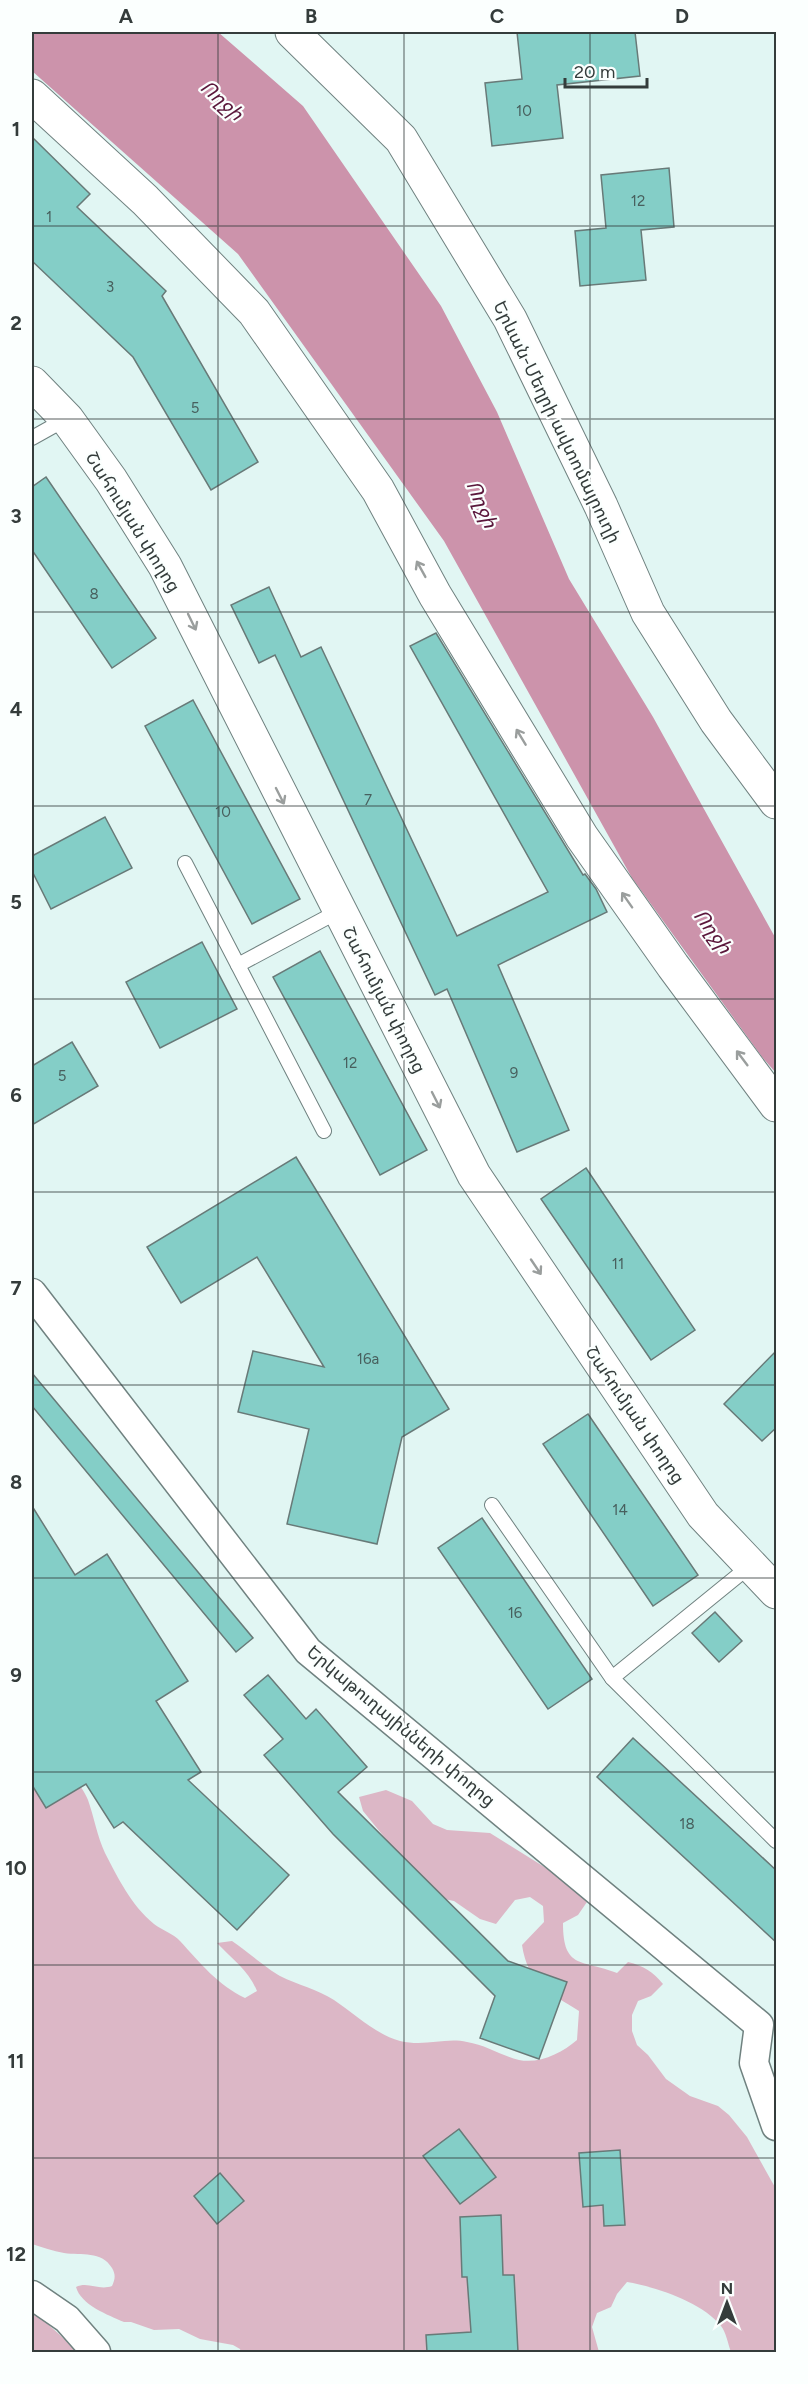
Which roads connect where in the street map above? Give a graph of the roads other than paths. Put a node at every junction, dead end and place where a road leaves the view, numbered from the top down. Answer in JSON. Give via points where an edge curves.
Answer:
{"nodes":[{"id":1,"x":292,"y":32,"type":"edge"},
{"id":2,"x":32,"y":96,"type":"edge"},
{"id":3,"x":32,"y":383,"type":"edge"},
{"id":4,"x":67,"y":419,"type":"junction"},
{"id":5,"x":32,"y":438,"type":"edge"},
{"id":6,"x":777,"y":802,"type":"edge"},
{"id":7,"x":185,"y":864,"type":"dead end"},
{"id":8,"x":339,"y":911,"type":"junction"},
{"id":9,"x":238,"y":965,"type":"junction"},
{"id":10,"x":777,"y":1105,"type":"edge"},
{"id":11,"x":324,"y":1131,"type":"dead end"},
{"id":12,"x":32,"y":1293,"type":"edge"},
{"id":13,"x":492,"y":1505,"type":"dead end"},
{"id":14,"x":751,"y":1565,"type":"junction"},
{"id":15,"x":777,"y":1592,"type":"edge"},
{"id":16,"x":612,"y":1677,"type":"junction"},
{"id":17,"x":777,"y":1841,"type":"edge"},
{"id":18,"x":777,"y":2126,"type":"edge"},
{"id":19,"x":32,"y":2295,"type":"edge"},
{"id":20,"x":96,"y":2352,"type":"edge"}],
"edges":[{"from":1,"to":6,"type":"main road","name":"Երևան-Մեղրի ավտոմայրուղի","via":[[400,139],[510,319],[648,613],[716,721]]},
{"from":10,"to":2,"type":"main road","one_way":true,"via":[[582,837],[435,595],[378,490],[254,312],[146,200]]},
{"from":3,"to":4,"type":"main road","name":"Շահումյան փողոց"},
{"from":4,"to":5,"type":"lane"},
{"from":4,"to":8,"type":"main road","name":"Շահումյան փողոց","one_way":true,"via":[[165,566]]},
{"from":7,"to":9,"type":"lane"},
{"from":8,"to":9,"type":"lane"},
{"from":8,"to":14,"type":"main road","name":"Շահումյան փողոց","one_way":true,"via":[[474,1175],[703,1515]]},
{"from":9,"to":11,"type":"lane"},
{"from":12,"to":18,"type":"street","name":"Երկաթուղայինների փողոց","via":[[308,1650],[759,2025],[754,2062]]},
{"from":13,"to":16,"type":"lane"},
{"from":14,"to":15,"type":"main road","name":"Շահումյան փողոց"},
{"from":14,"to":16,"type":"lane"},
{"from":16,"to":17,"type":"lane"},
{"from":19,"to":20,"type":"street","via":[[67,2319]]}]}
